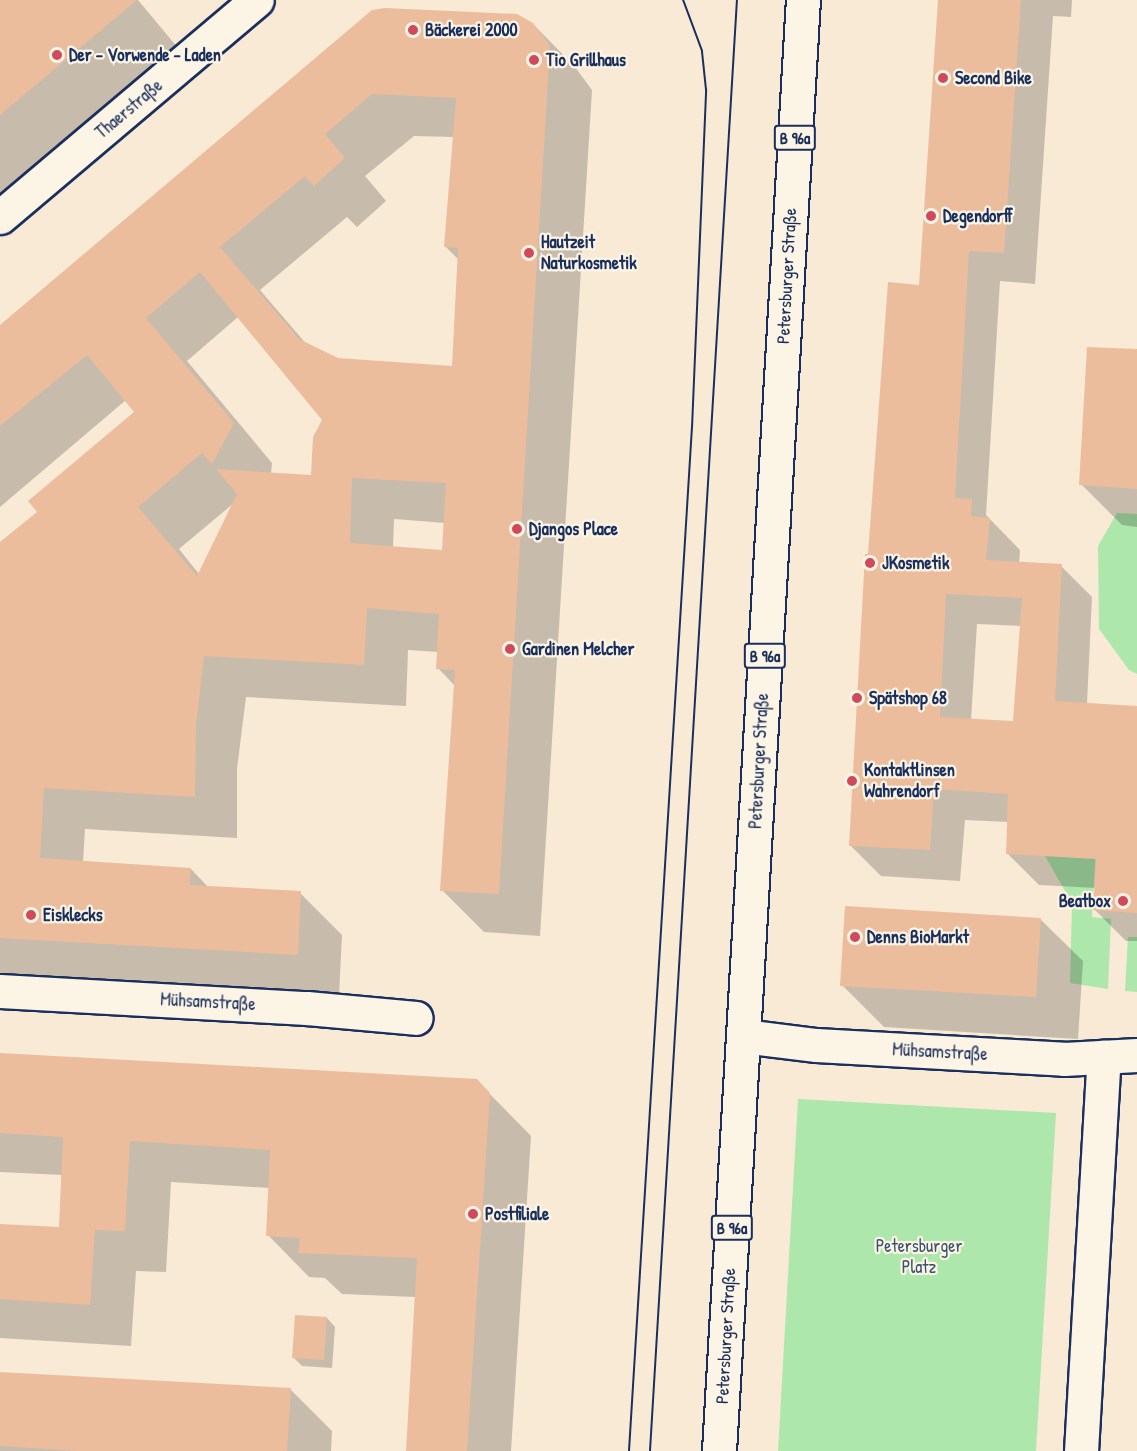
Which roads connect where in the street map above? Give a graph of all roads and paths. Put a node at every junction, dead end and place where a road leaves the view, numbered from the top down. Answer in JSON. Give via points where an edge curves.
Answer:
{"nodes":[{"id":1,"x":257,"y":0,"type":"edge"},
{"id":2,"x":803,"y":0,"type":"edge"},
{"id":3,"x":0,"y":217,"type":"edge"},
{"id":4,"x":0,"y":991,"type":"edge"},
{"id":5,"x":416,"y":1018,"type":"dead end"},
{"id":6,"x":743,"y":1036,"type":"junction"},
{"id":7,"x":1137,"y":1055,"type":"edge"},
{"id":8,"x":1104,"y":1057,"type":"junction"},
{"id":9,"x":719,"y":1451,"type":"edge"},
{"id":10,"x":1081,"y":1451,"type":"edge"}],
"edges":[{"from":1,"to":3,"type":"street","name":"Thaerstraße"},
{"from":2,"to":6,"type":"street","name":"Petersburger Straße","number":"B 96a"},
{"from":4,"to":5,"type":"street","name":"Mühsamstraße"},
{"from":6,"to":8,"type":"street","name":"Mühsamstraße","via":[[816,1045],[1064,1059]]},
{"from":6,"to":9,"type":"street","name":"Petersburger Straße","number":"B 96a"},
{"from":7,"to":8,"type":"street","name":"Mühsamstraße"},
{"from":8,"to":10,"type":"street"}]}
